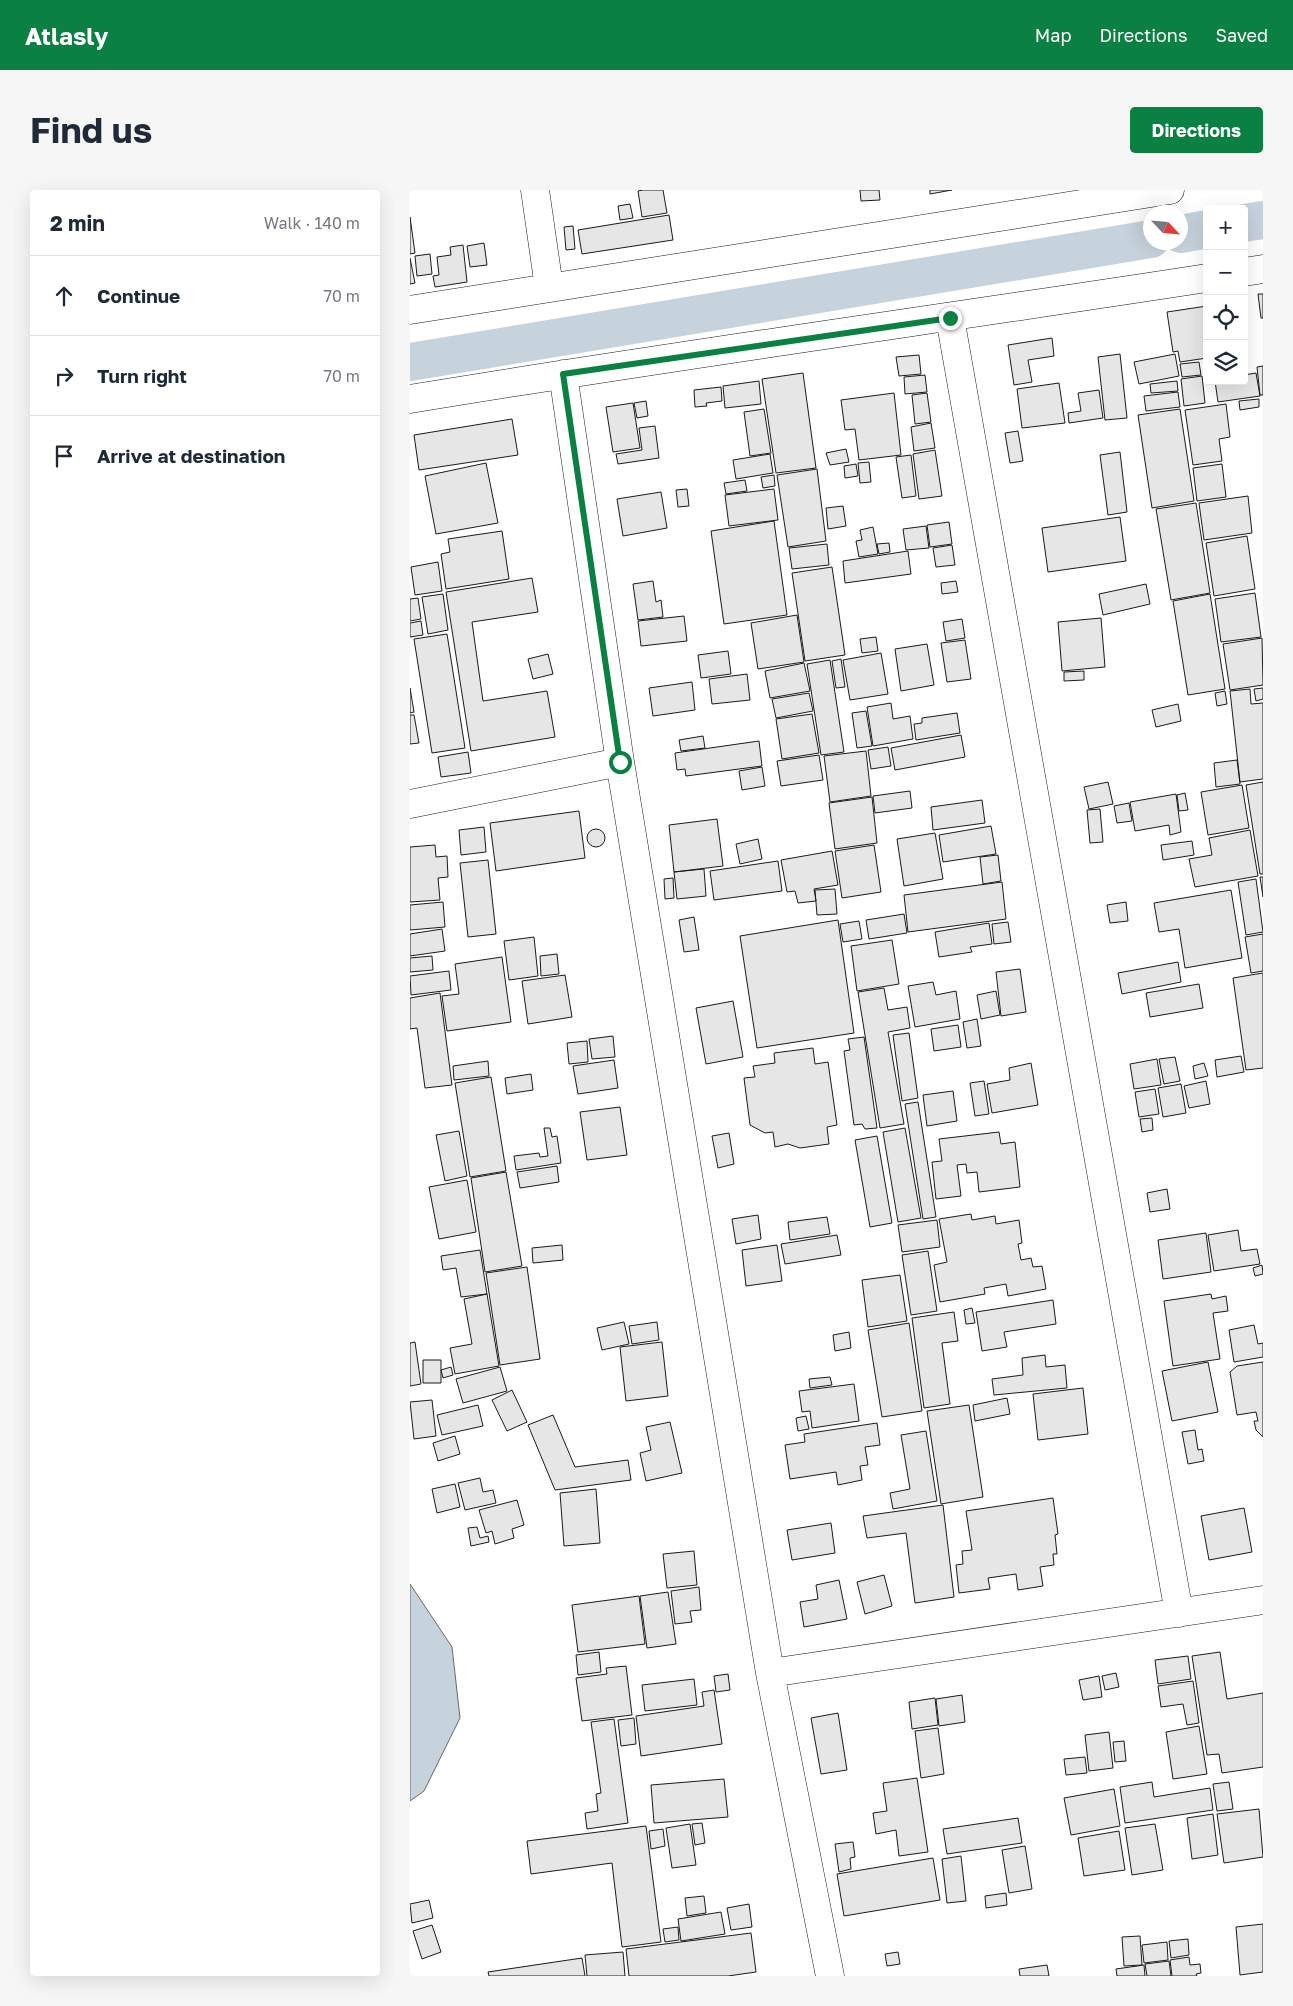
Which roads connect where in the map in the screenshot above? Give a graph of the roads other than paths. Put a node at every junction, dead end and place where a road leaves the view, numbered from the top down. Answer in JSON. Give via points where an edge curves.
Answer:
{"nodes":[{"id":1,"x":535,"y":190,"type":"edge"},
{"id":2,"x":1170,"y":190,"type":"edge"},
{"id":3,"x":1263,"y":269,"type":"edge"},
{"id":4,"x":1248,"y":271,"type":"edge"},
{"id":5,"x":1203,"y":279,"type":"edge"},
{"id":6,"x":550,"y":287,"type":"junction"},
{"id":7,"x":410,"y":310,"type":"edge"},
{"id":8,"x":950,"y":318,"type":"junction"},
{"id":9,"x":563,"y":374,"type":"junction"},
{"id":10,"x":410,"y":399,"type":"edge"},
{"id":11,"x":620,"y":762,"type":"junction"},
{"id":12,"x":410,"y":804,"type":"edge"},
{"id":13,"x":1263,"y":1600,"type":"edge"},
{"id":14,"x":1179,"y":1613,"type":"junction"},
{"id":15,"x":770,"y":1673,"type":"junction"},
{"id":16,"x":830,"y":1976,"type":"edge"}],
"edges":[{"from":1,"to":6,"type":"street"},
{"from":2,"to":6,"type":"street"},
{"from":3,"to":4,"type":"street"},
{"from":5,"to":8,"type":"street"},
{"from":6,"to":7,"type":"street"},
{"from":8,"to":9,"type":"street"},
{"from":8,"to":14,"type":"street"},
{"from":9,"to":10,"type":"street"},
{"from":9,"to":11,"type":"street"},
{"from":11,"to":12,"type":"street"},
{"from":11,"to":15,"type":"street"},
{"from":13,"to":14,"type":"street"},
{"from":14,"to":15,"type":"street"},
{"from":15,"to":16,"type":"street"}]}
